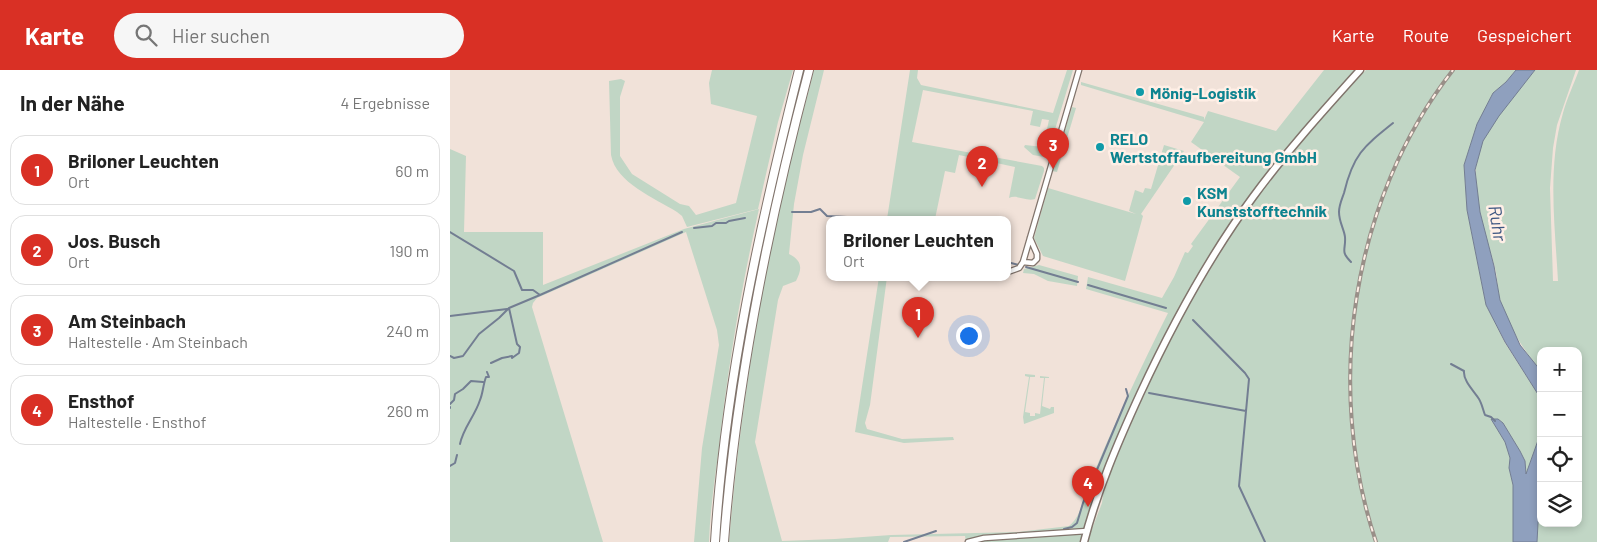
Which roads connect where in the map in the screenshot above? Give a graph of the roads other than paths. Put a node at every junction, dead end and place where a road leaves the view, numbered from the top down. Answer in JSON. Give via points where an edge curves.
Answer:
{"nodes":[{"id":1,"x":800,"y":70,"type":"edge"},
{"id":2,"x":808,"y":70,"type":"edge"},
{"id":3,"x":1080,"y":70,"type":"edge"},
{"id":4,"x":1360,"y":70,"type":"edge"},
{"id":5,"x":1030,"y":236,"type":"junction"},
{"id":6,"x":1022,"y":262,"type":"junction"},
{"id":7,"x":1011,"y":272,"type":"edge"},
{"id":8,"x":1087,"y":531,"type":"junction"},
{"id":9,"x":715,"y":542,"type":"edge"},
{"id":10,"x":724,"y":542,"type":"edge"},
{"id":11,"x":968,"y":542,"type":"edge"},
{"id":12,"x":1084,"y":542,"type":"edge"}],
"edges":[{"from":1,"to":9,"type":"highway","via":[[747,293],[726,432]]},
{"from":2,"to":10,"type":"highway","via":[[764,257],[735,431]]},
{"from":3,"to":5,"type":"street"},
{"from":4,"to":8,"type":"main road","via":[[1253,197],[1198,280],[1128,419]]},
{"from":5,"to":6,"type":"street"},
{"from":5,"to":6,"type":"street","via":[[1037,259],[1033,263]]},
{"from":6,"to":7,"type":"street","via":[[1016,271]]},
{"from":8,"to":11,"type":"street","via":[[984,538]]},
{"from":8,"to":12,"type":"main road"}]}
